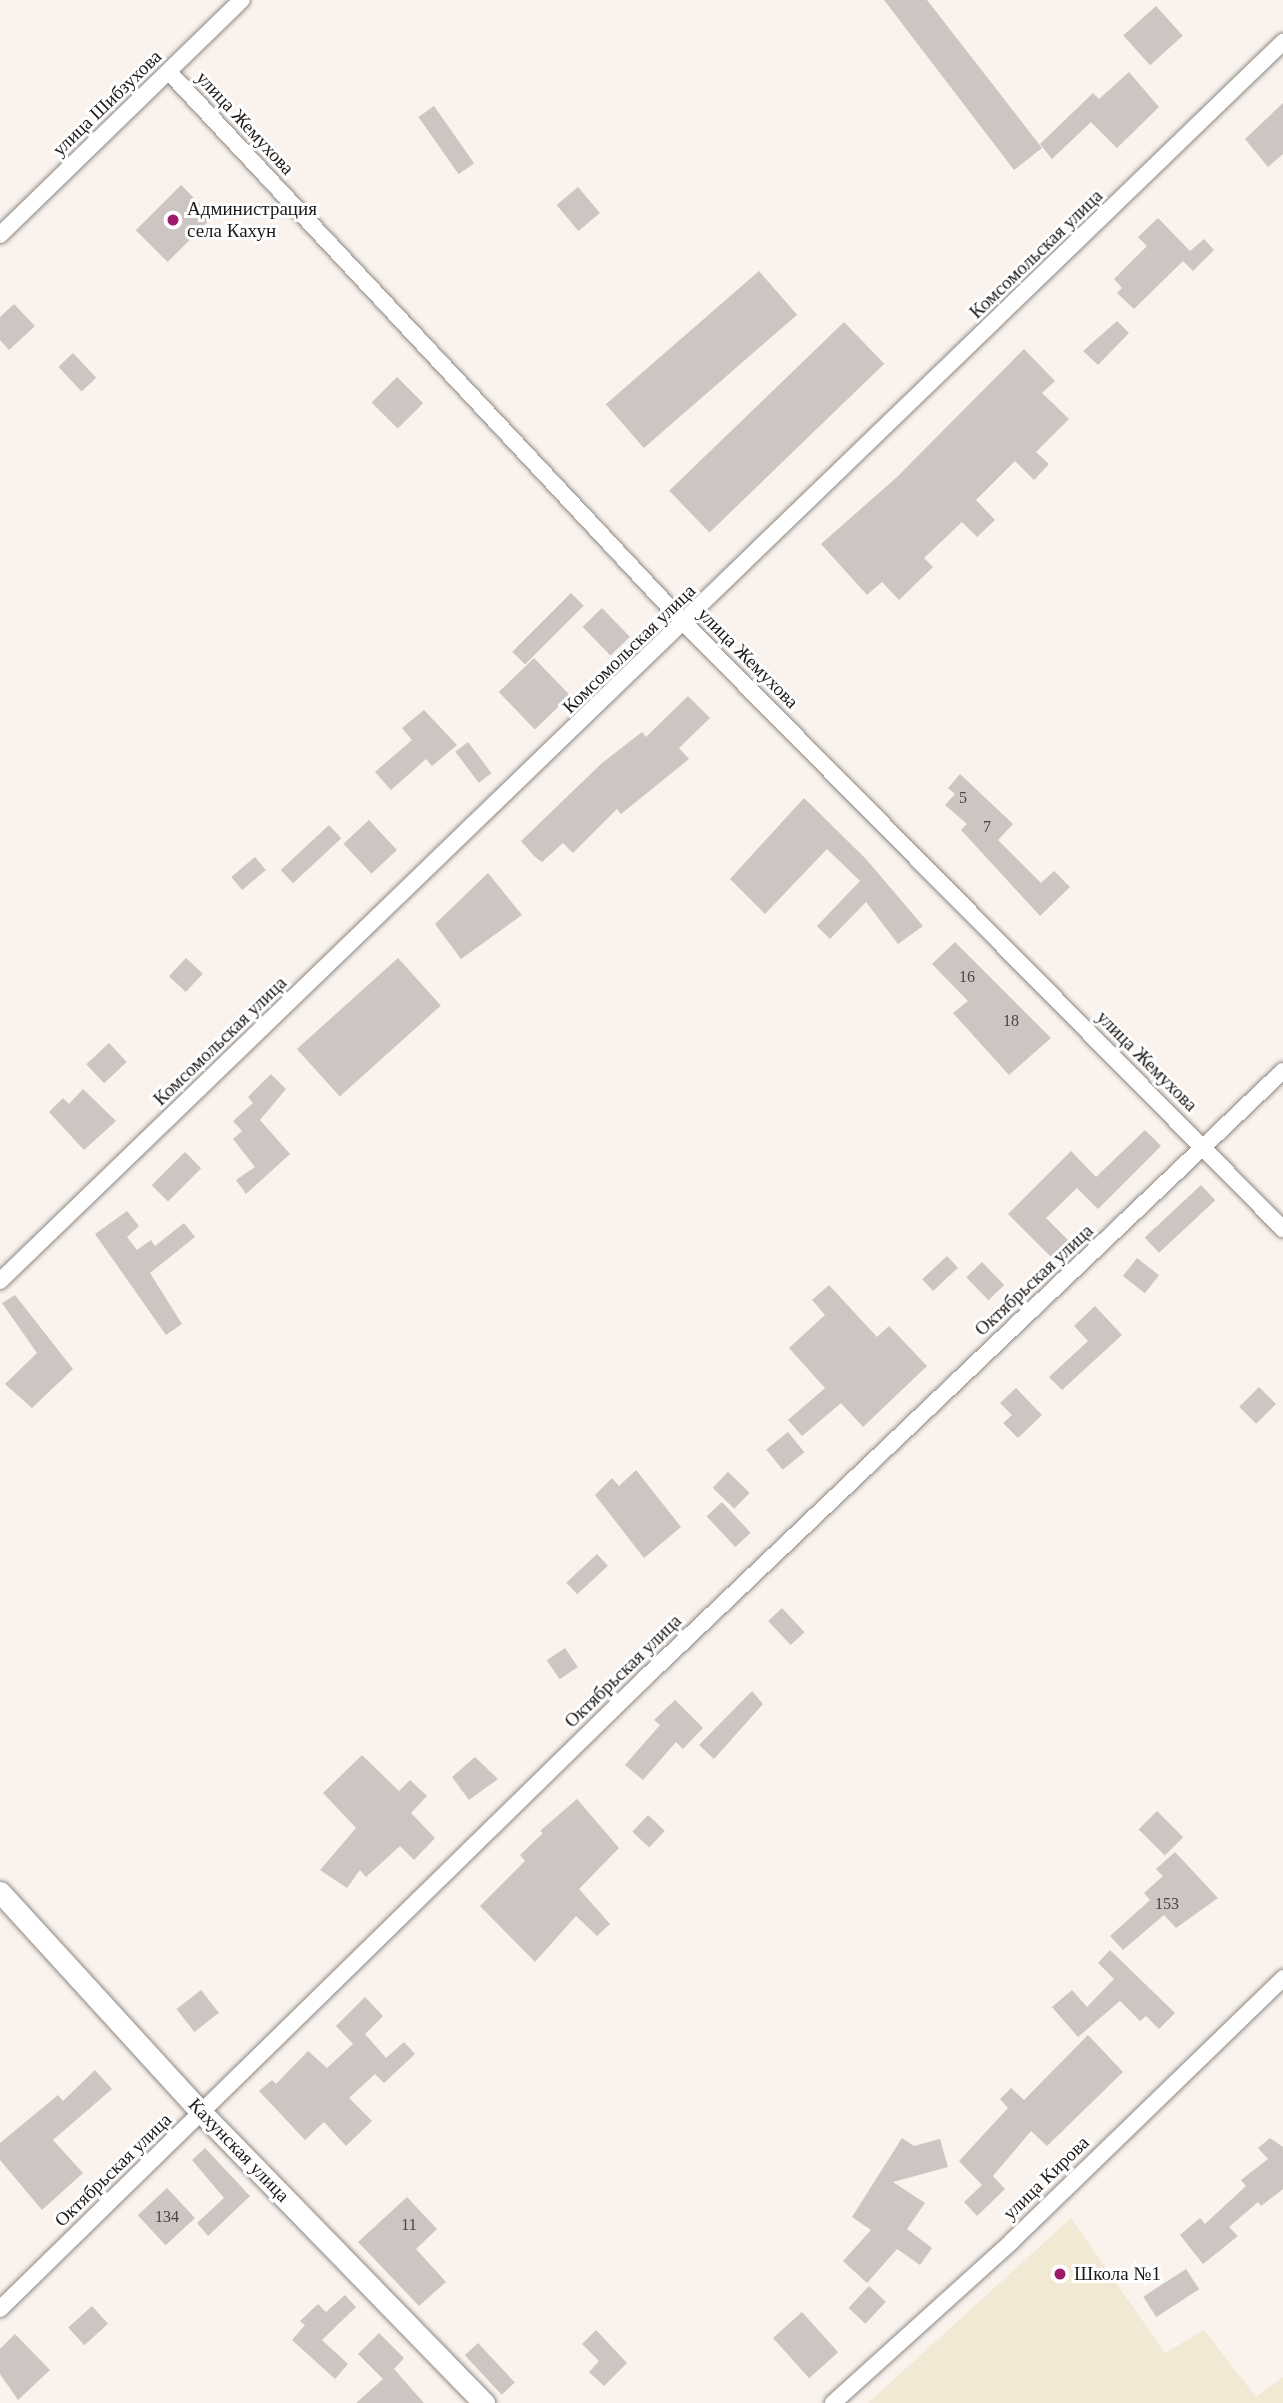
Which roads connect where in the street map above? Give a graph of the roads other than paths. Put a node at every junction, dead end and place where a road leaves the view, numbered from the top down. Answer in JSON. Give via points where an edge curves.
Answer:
{"nodes":[{"id":1,"x":242,"y":0,"type":"edge"},
{"id":2,"x":1283,"y":43,"type":"edge"},
{"id":3,"x":169,"y":72,"type":"junction"},
{"id":4,"x":0,"y":235,"type":"edge"},
{"id":5,"x":685,"y":624,"type":"junction"},
{"id":6,"x":1283,"y":1072,"type":"edge"},
{"id":7,"x":1203,"y":1148,"type":"junction"},
{"id":8,"x":1283,"y":1229,"type":"edge"},
{"id":9,"x":0,"y":1281,"type":"edge"},
{"id":10,"x":0,"y":1892,"type":"edge"},
{"id":11,"x":1283,"y":1978,"type":"edge"},
{"id":12,"x":202,"y":2113,"type":"junction"},
{"id":13,"x":0,"y":2309,"type":"edge"},
{"id":14,"x":484,"y":2403,"type":"edge"},
{"id":15,"x":833,"y":2403,"type":"edge"}],
"edges":[{"from":1,"to":3,"type":"street","name":"улица Шибзухова"},
{"from":2,"to":5,"type":"street","name":"Комсомольская улица"},
{"from":3,"to":4,"type":"street","name":"улица Шибзухова"},
{"from":3,"to":5,"type":"street","name":"улица Жемухова"},
{"from":5,"to":7,"type":"street","name":"улица Жемухова"},
{"from":5,"to":9,"type":"street","name":"Комсомольская улица"},
{"from":6,"to":7,"type":"street","name":"Октябрьская улица"},
{"from":7,"to":8,"type":"street","name":"улица Жемухова"},
{"from":7,"to":12,"type":"street","name":"Октябрьская улица","via":[[644,1679]]},
{"from":10,"to":12,"type":"street","name":"Кахунская улица"},
{"from":11,"to":15,"type":"street","name":"улица Кирова","via":[[1012,2241]]},
{"from":12,"to":13,"type":"street","name":"Октябрьская улица"},
{"from":12,"to":14,"type":"street","name":"Кахунская улица"}]}
